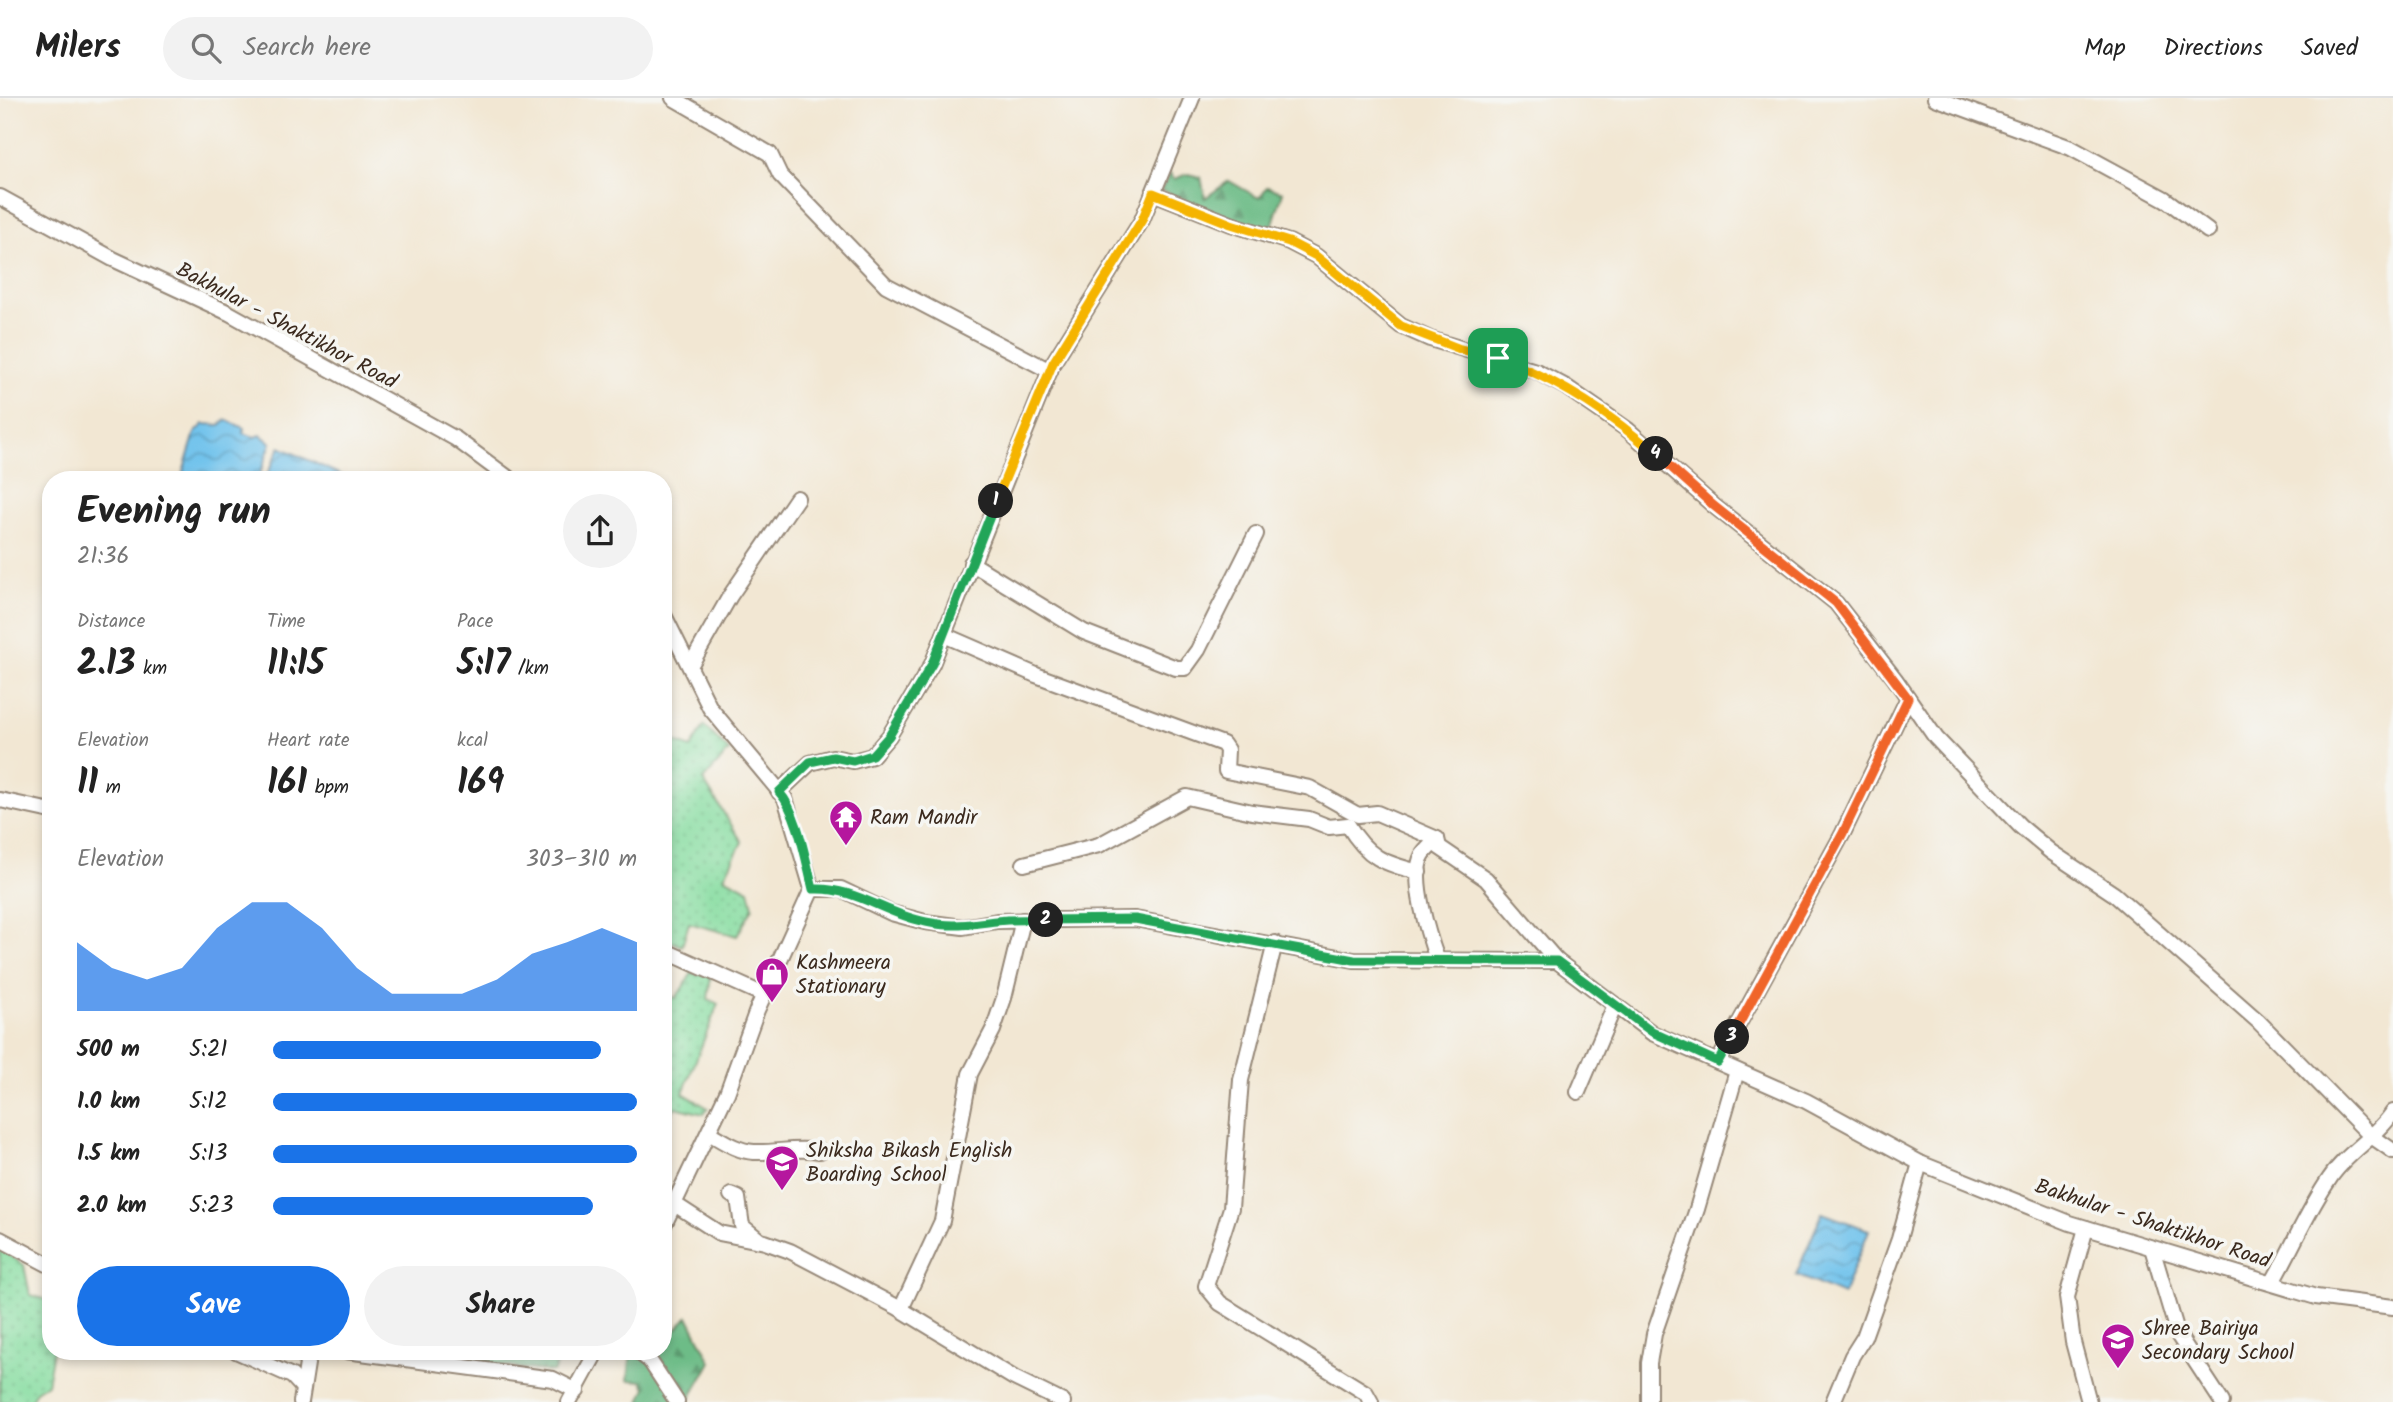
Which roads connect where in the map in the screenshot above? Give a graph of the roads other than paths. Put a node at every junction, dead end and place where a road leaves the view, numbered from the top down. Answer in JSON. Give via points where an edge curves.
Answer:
{"nodes":[{"id":1,"x":673,"y":98,"type":"edge"},
{"id":2,"x":1192,"y":98,"type":"edge"},
{"id":3,"x":1935,"y":98,"type":"edge"},
{"id":4,"x":1153,"y":193,"type":"junction"},
{"id":5,"x":0,"y":197,"type":"edge"},
{"id":6,"x":2208,"y":231,"type":"dead end"},
{"id":7,"x":1050,"y":370,"type":"junction"},
{"id":8,"x":499,"y":471,"type":"edge"},
{"id":9,"x":797,"y":498,"type":"dead end"},
{"id":10,"x":1256,"y":534,"type":"dead end"},
{"id":11,"x":971,"y":563,"type":"junction"},
{"id":12,"x":672,"y":631,"type":"edge"},
{"id":13,"x":944,"y":635,"type":"junction"},
{"id":14,"x":690,"y":666,"type":"junction"},
{"id":15,"x":1908,"y":698,"type":"junction"},
{"id":16,"x":779,"y":792,"type":"junction"},
{"id":17,"x":0,"y":800,"type":"edge"},
{"id":18,"x":42,"y":809,"type":"edge"},
{"id":19,"x":1437,"y":839,"type":"junction"},
{"id":20,"x":1024,"y":864,"type":"dead end"},
{"id":21,"x":1419,"y":872,"type":"junction"},
{"id":22,"x":813,"y":889,"type":"junction"},
{"id":23,"x":1023,"y":920,"type":"junction"},
{"id":24,"x":1275,"y":943,"type":"junction"},
{"id":25,"x":672,"y":954,"type":"edge"},
{"id":26,"x":1437,"y":959,"type":"junction"},
{"id":27,"x":1557,"y":961,"type":"junction"},
{"id":28,"x":764,"y":995,"type":"junction"},
{"id":29,"x":1615,"y":1005,"type":"junction"},
{"id":30,"x":1718,"y":1062,"type":"junction"},
{"id":31,"x":1737,"y":1071,"type":"junction"},
{"id":32,"x":1578,"y":1092,"type":"dead end"},
{"id":33,"x":2393,"y":1112,"type":"edge"},
{"id":34,"x":709,"y":1133,"type":"junction"},
{"id":35,"x":2370,"y":1135,"type":"junction"},
{"id":36,"x":820,"y":1151,"type":"dead end"},
{"id":37,"x":2393,"y":1151,"type":"edge"},
{"id":38,"x":1920,"y":1163,"type":"junction"},
{"id":39,"x":731,"y":1195,"type":"dead end"},
{"id":40,"x":676,"y":1205,"type":"junction"},
{"id":41,"x":672,"y":1212,"type":"edge"},
{"id":42,"x":2086,"y":1228,"type":"junction"},
{"id":43,"x":0,"y":1239,"type":"edge"},
{"id":44,"x":760,"y":1241,"type":"junction"},
{"id":45,"x":2152,"y":1248,"type":"junction"},
{"id":46,"x":42,"y":1261,"type":"edge"},
{"id":47,"x":2272,"y":1283,"type":"junction"},
{"id":48,"x":2393,"y":1307,"type":"edge"},
{"id":49,"x":901,"y":1309,"type":"junction"},
{"id":50,"x":256,"y":1360,"type":"edge"},
{"id":51,"x":308,"y":1360,"type":"edge"},
{"id":52,"x":413,"y":1360,"type":"edge"},
{"id":53,"x":592,"y":1360,"type":"edge"},
{"id":54,"x":649,"y":1360,"type":"edge"},
{"id":55,"x":302,"y":1395,"type":"edge"},
{"id":56,"x":573,"y":1396,"type":"edge"},
{"id":57,"x":677,"y":1402,"type":"edge"},
{"id":58,"x":1063,"y":1402,"type":"edge"},
{"id":59,"x":1371,"y":1402,"type":"edge"},
{"id":60,"x":1649,"y":1402,"type":"edge"},
{"id":61,"x":1833,"y":1402,"type":"edge"},
{"id":62,"x":2089,"y":1402,"type":"edge"},
{"id":63,"x":2222,"y":1402,"type":"edge"}],
"edges":[{"from":1,"to":7,"type":"street","via":[[769,154],[780,175],[886,285]]},
{"from":2,"to":4,"type":"street"},
{"from":3,"to":6,"type":"street","via":[[2071,148],[2165,199]]},
{"from":4,"to":7,"type":"street","via":[[1142,220]]},
{"from":4,"to":15,"type":"street","via":[[1289,242],[1316,256],[1401,326],[1536,371],[1597,407],[1836,603]]},
{"from":5,"to":8,"type":"street","name":"Bakhular - Shaktikhor Road","via":[[113,259],[229,313],[456,439]]},
{"from":7,"to":11,"type":"street"},
{"from":9,"to":14,"type":"street","via":[[730,596]]},
{"from":10,"to":11,"type":"street","via":[[1185,668],[1084,632]]},
{"from":11,"to":13,"type":"street"},
{"from":12,"to":14,"type":"street"},
{"from":13,"to":16,"type":"street","via":[[889,736],[872,755],[853,761],[833,757],[810,762]]},
{"from":13,"to":19,"type":"street","via":[[1036,675],[1223,744],[1226,771],[1310,788],[1358,815],[1377,814]]},
{"from":14,"to":16,"type":"street","via":[[710,708]]},
{"from":15,"to":30,"type":"street","via":[[1843,833]]},
{"from":15,"to":35,"type":"street","via":[[1943,746],[2020,826],[2114,894],[2258,1021]]},
{"from":16,"to":22,"type":"street","via":[[785,798]]},
{"from":17,"to":18,"type":"street"},
{"from":19,"to":21,"type":"street","via":[[1421,857]]},
{"from":19,"to":27,"type":"street","name":"Bakhular - Shaktikhor Road","via":[[1439,847],[1486,879]]},
{"from":20,"to":21,"type":"street","via":[[1098,845],[1187,797],[1310,819],[1329,827],[1348,825],[1361,846],[1378,860]]},
{"from":21,"to":26,"type":"street","via":[[1420,897]]},
{"from":22,"to":23,"type":"street","via":[[853,892],[877,907],[925,922],[963,927]]},
{"from":22,"to":28,"type":"street"},
{"from":23,"to":24,"type":"street","via":[[1135,919]]},
{"from":23,"to":49,"type":"street","via":[[1000,1009],[970,1073],[942,1221]]},
{"from":24,"to":26,"type":"street","via":[[1354,960]]},
{"from":24,"to":59,"type":"street","via":[[1241,1080],[1231,1208],[1206,1286],[1220,1303],[1366,1393]]},
{"from":25,"to":28,"type":"street"},
{"from":26,"to":27,"type":"street"},
{"from":27,"to":29,"type":"street","name":"Bakhular - Shaktikhor Road"},
{"from":28,"to":34,"type":"street"},
{"from":29,"to":30,"type":"street","name":"Bakhular - Shaktikhor Road","via":[[1652,1032]]},
{"from":29,"to":32,"type":"street"},
{"from":30,"to":31,"type":"street","name":"Bakhular - Shaktikhor Road"},
{"from":31,"to":38,"type":"street","name":"Bakhular - Shaktikhor Road","via":[[1806,1101]]},
{"from":31,"to":60,"type":"street","via":[[1654,1334]]},
{"from":33,"to":35,"type":"street","via":[[2384,1126]]},
{"from":34,"to":36,"type":"street","via":[[735,1148],[755,1152],[798,1147]]},
{"from":34,"to":40,"type":"street"},
{"from":35,"to":37,"type":"street"},
{"from":35,"to":47,"type":"street","via":[[2330,1177]]},
{"from":38,"to":42,"type":"street","name":"Bakhular - Shaktikhor Road"},
{"from":38,"to":61,"type":"street","via":[[1873,1312]]},
{"from":39,"to":44,"type":"street","via":[[738,1198],[742,1226]]},
{"from":40,"to":41,"type":"street"},
{"from":40,"to":44,"type":"street","via":[[719,1233]]},
{"from":42,"to":45,"type":"street","name":"Bakhular - Shaktikhor Road"},
{"from":42,"to":62,"type":"street","via":[[2067,1297]]},
{"from":43,"to":46,"type":"street"},
{"from":44,"to":49,"type":"street","via":[[790,1251]]},
{"from":45,"to":47,"type":"street","name":"Bakhular - Shaktikhor Road"},
{"from":45,"to":63,"type":"street","via":[[2178,1335]]},
{"from":47,"to":48,"type":"street","name":"Bakhular - Shaktikhor Road","via":[[2316,1297]]},
{"from":49,"to":58,"type":"street","via":[[1014,1378]]},
{"from":50,"to":55,"type":"street","via":[[292,1376]]},
{"from":51,"to":55,"type":"street"},
{"from":52,"to":56,"type":"street","via":[[553,1379]]},
{"from":53,"to":56,"type":"street"},
{"from":54,"to":57,"type":"street"}]}
